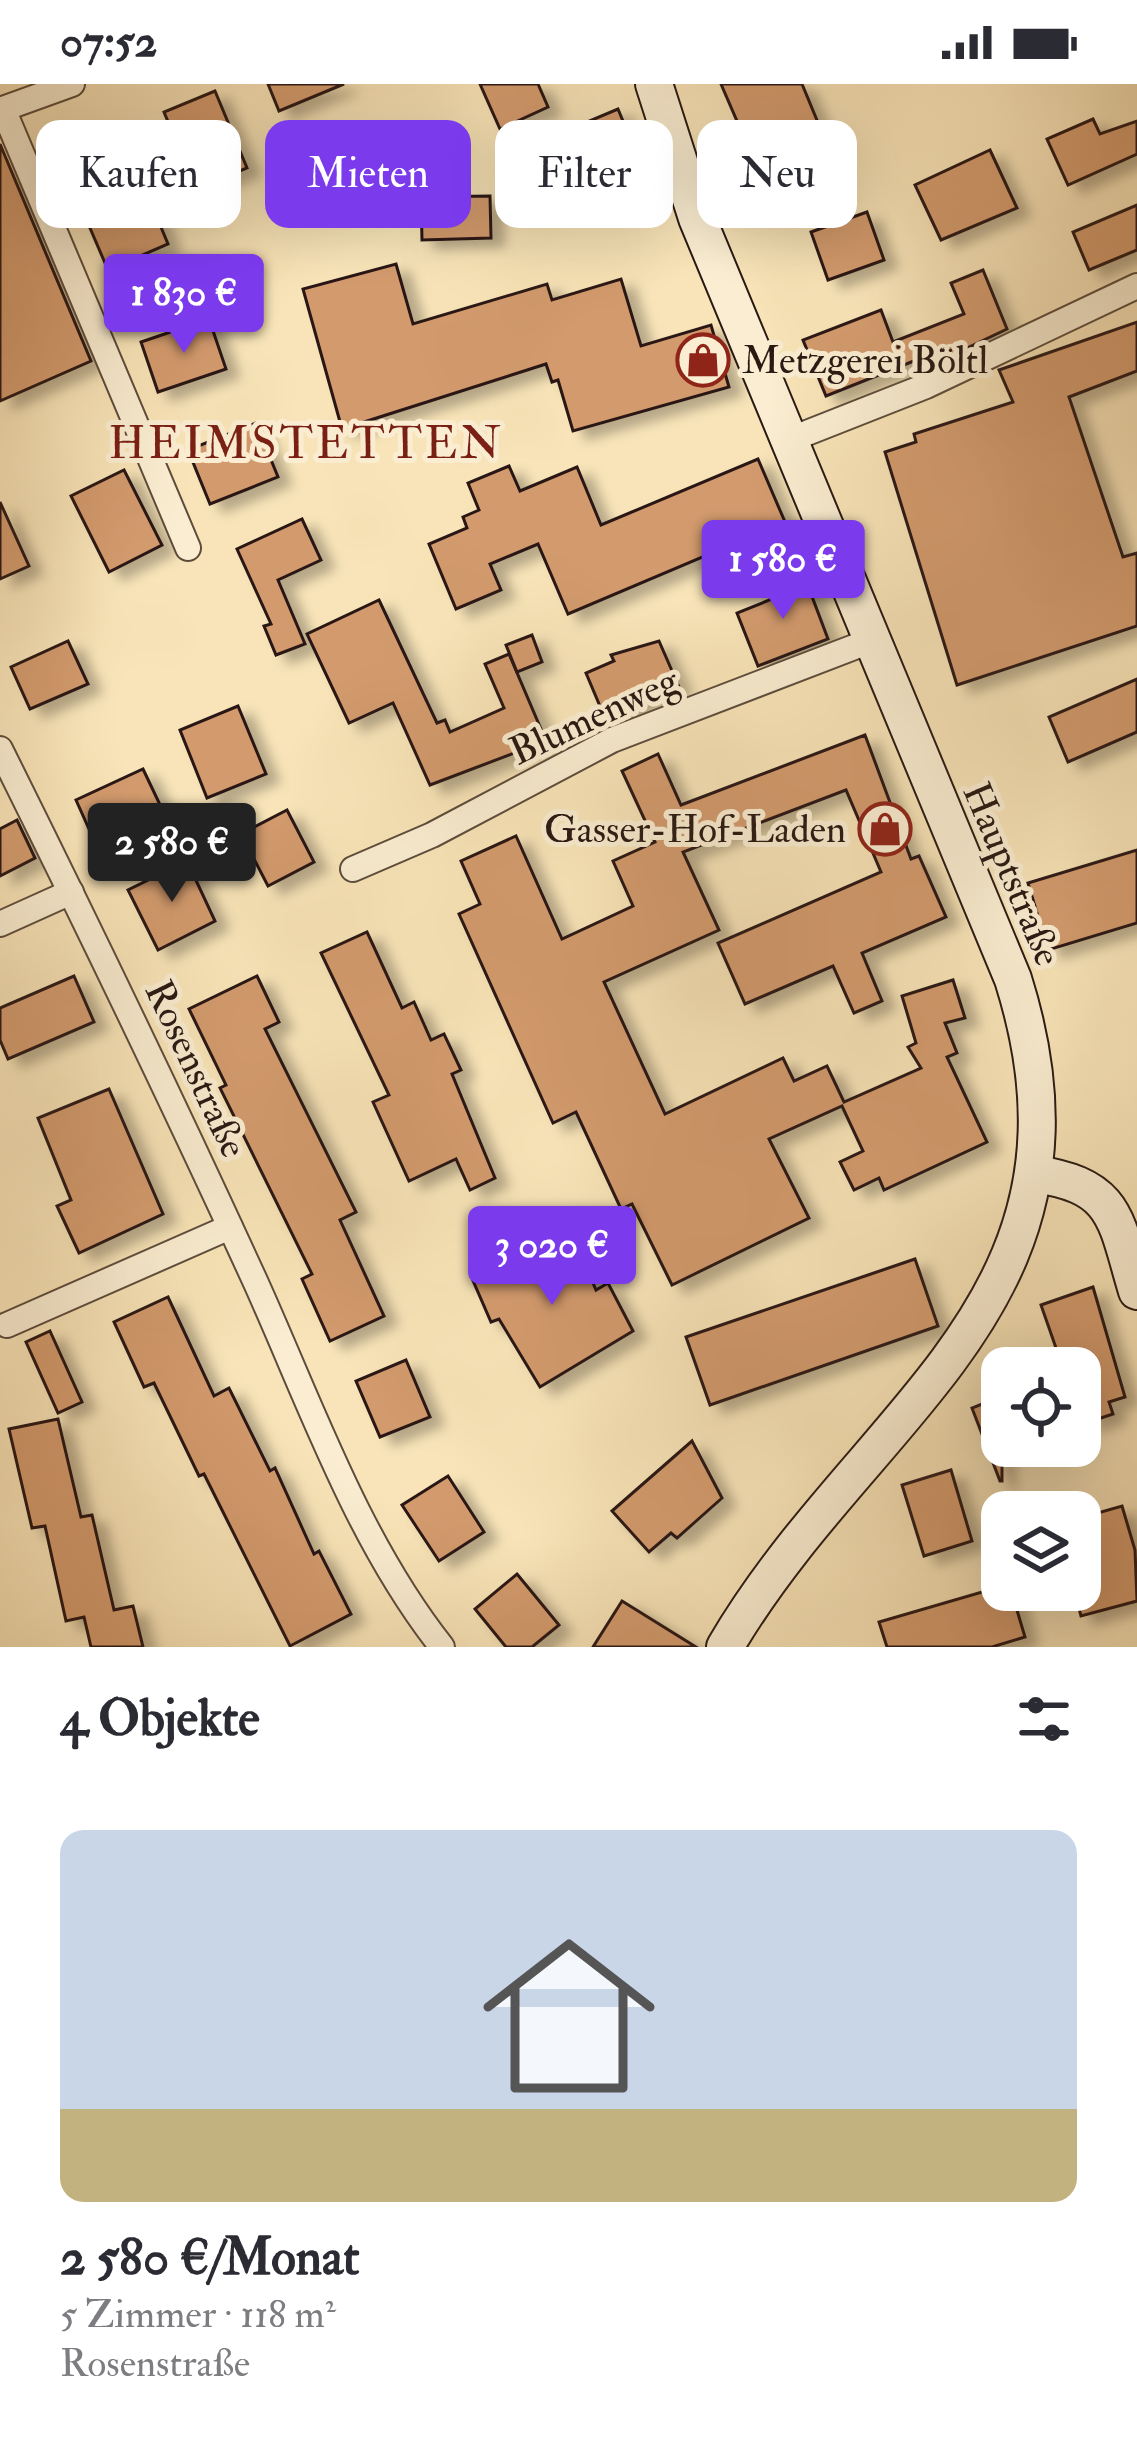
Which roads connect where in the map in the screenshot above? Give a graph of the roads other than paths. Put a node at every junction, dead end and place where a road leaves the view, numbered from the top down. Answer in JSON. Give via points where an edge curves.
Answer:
{"nodes":[{"id":1,"x":72,"y":84,"type":"edge"},
{"id":2,"x":654,"y":84,"type":"edge"},
{"id":3,"x":2,"y":109,"type":"edge"},
{"id":4,"x":1137,"y":286,"type":"edge"},
{"id":5,"x":789,"y":440,"type":"junction"},
{"id":6,"x":188,"y":548,"type":"dead end"},
{"id":7,"x":870,"y":641,"type":"junction"},
{"id":8,"x":0,"y":749,"type":"edge"},
{"id":9,"x":353,"y":869,"type":"dead end"},
{"id":10,"x":71,"y":892,"type":"junction"},
{"id":11,"x":0,"y":924,"type":"edge"},
{"id":12,"x":1035,"y":1174,"type":"junction"},
{"id":13,"x":230,"y":1227,"type":"junction"},
{"id":14,"x":1137,"y":1291,"type":"edge"},
{"id":15,"x":7,"y":1325,"type":"dead end"},
{"id":16,"x":442,"y":1647,"type":"edge"},
{"id":17,"x":725,"y":1647,"type":"edge"}],
"edges":[{"from":1,"to":3,"type":"street"},
{"from":2,"to":5,"type":"street","name":"Hauptstraße","via":[[695,211]]},
{"from":3,"to":6,"type":"street"},
{"from":4,"to":5,"type":"street","via":[[926,386]]},
{"from":5,"to":7,"type":"street","name":"Hauptstraße"},
{"from":7,"to":9,"type":"street","name":"Blumenweg","via":[[612,740]]},
{"from":7,"to":12,"type":"street","name":"Hauptstraße","via":[[1024,1015],[1040,1095]]},
{"from":8,"to":10,"type":"street","name":"Rosenstraße"},
{"from":10,"to":11,"type":"street"},
{"from":10,"to":13,"type":"street","name":"Rosenstraße"},
{"from":12,"to":14,"type":"street","via":[[1076,1180],[1105,1199]]},
{"from":12,"to":17,"type":"street","name":"Hauptstraße","via":[[1003,1272],[963,1341],[817,1515]]},
{"from":13,"to":15,"type":"street"},
{"from":13,"to":16,"type":"street","name":"Rosenstraße","via":[[350,1492]]}]}
